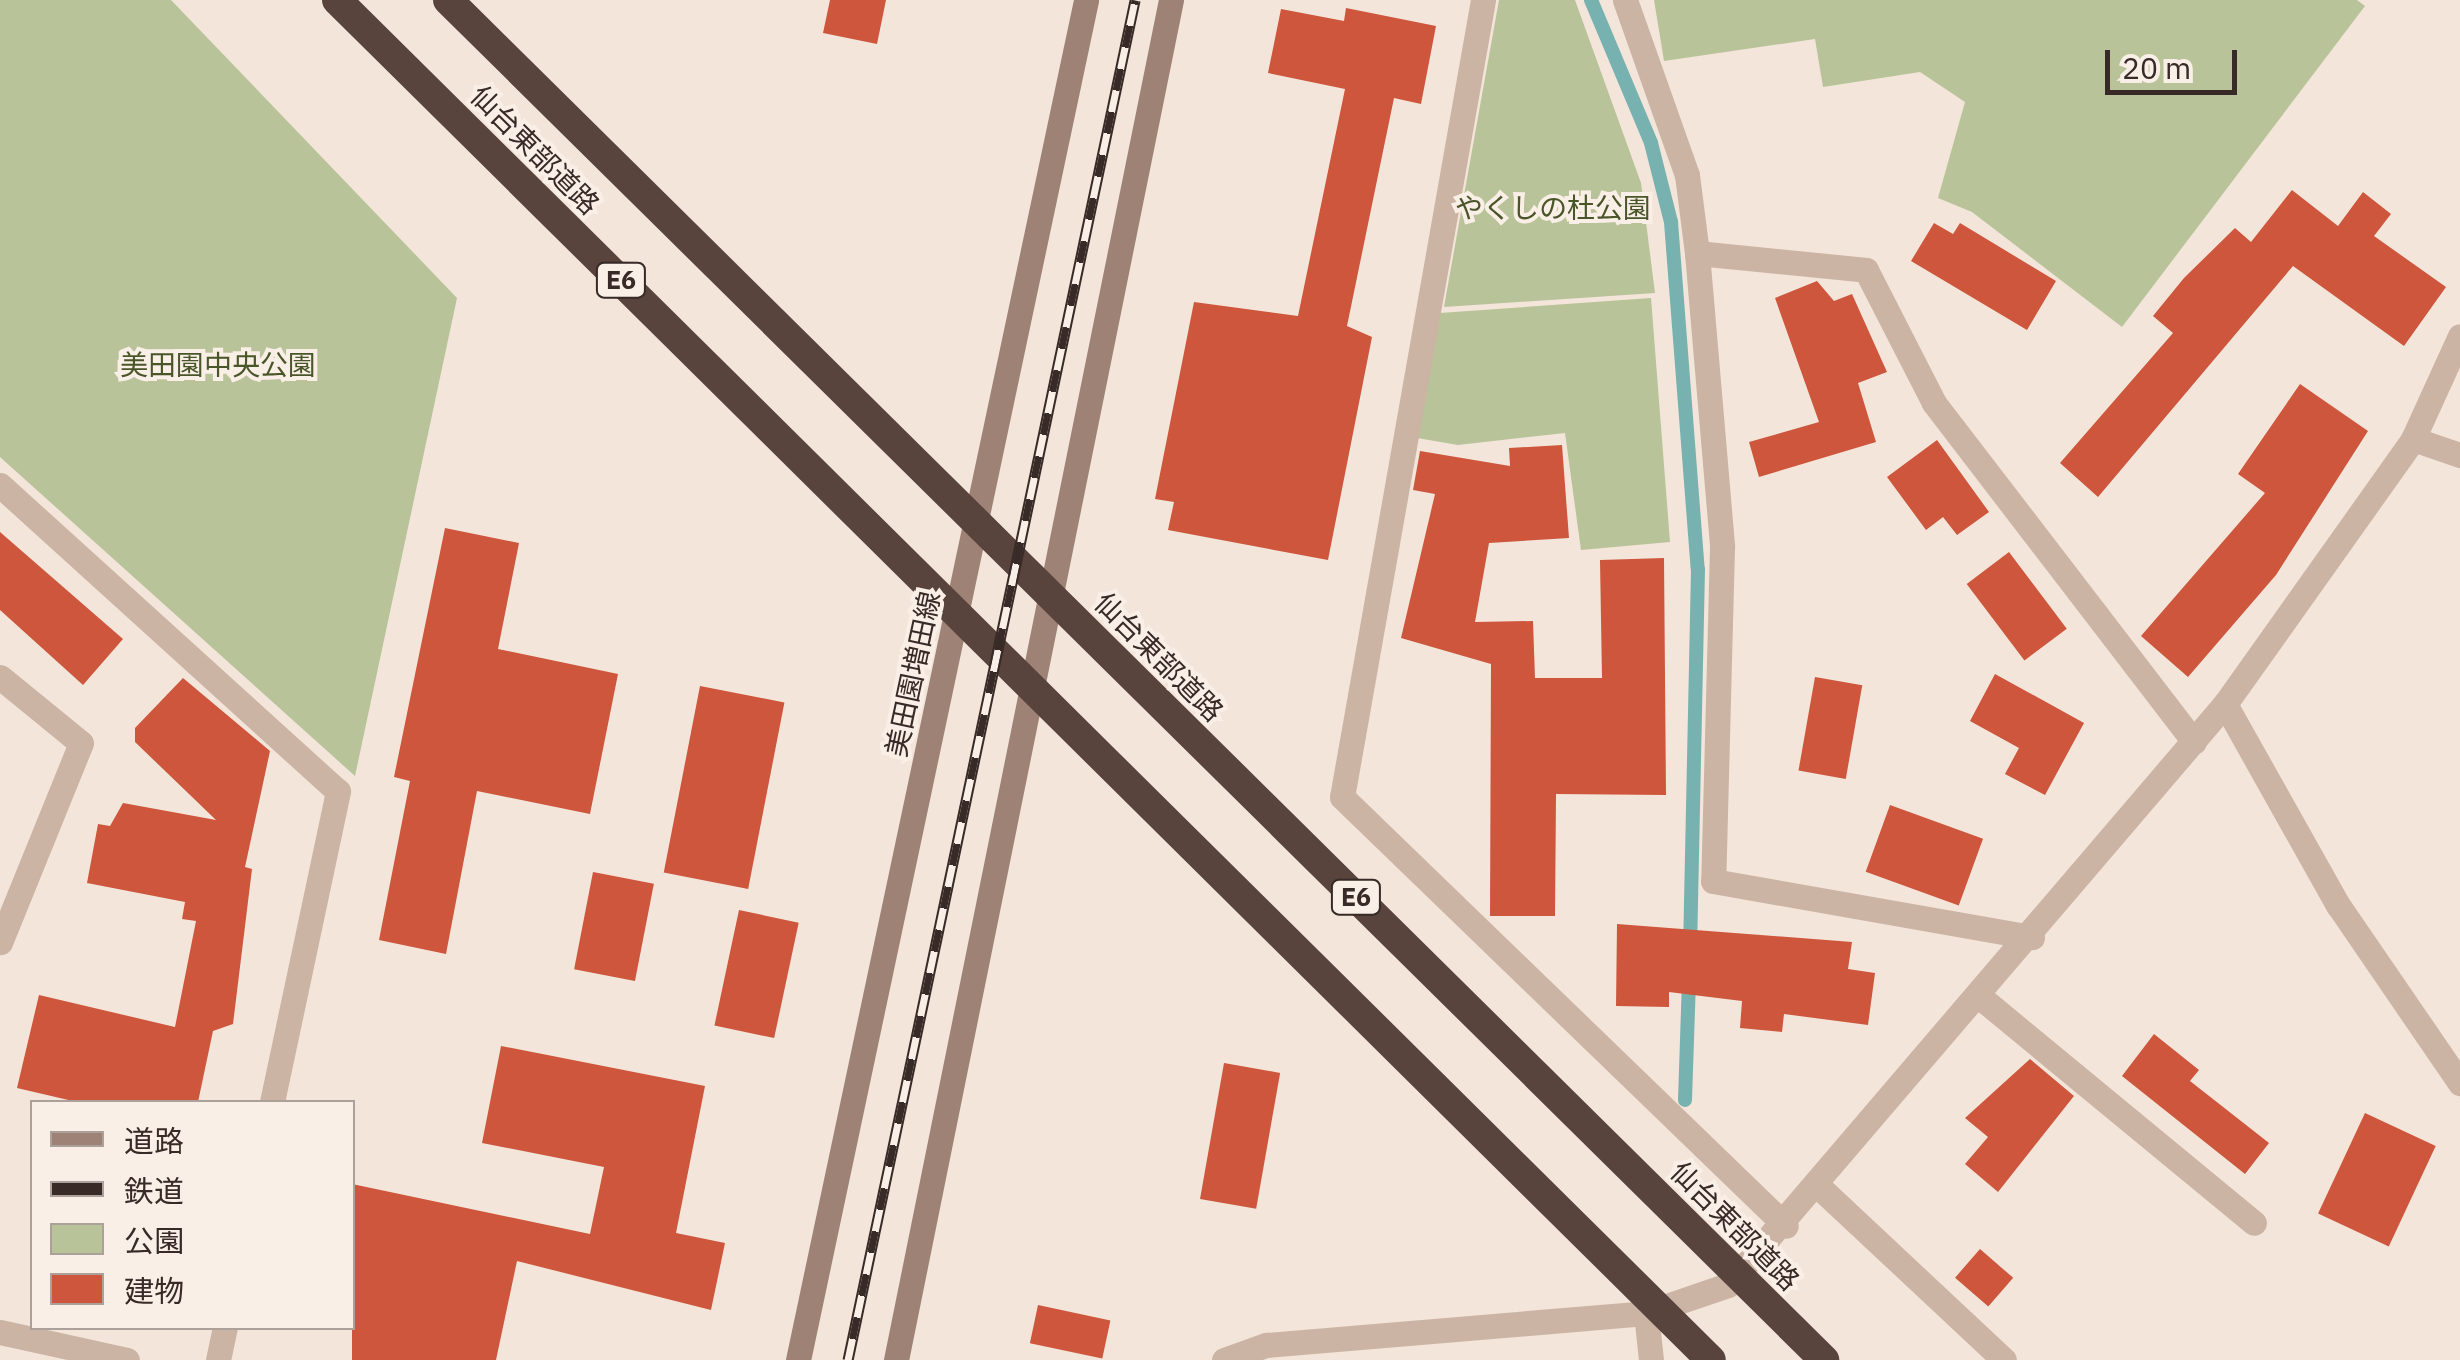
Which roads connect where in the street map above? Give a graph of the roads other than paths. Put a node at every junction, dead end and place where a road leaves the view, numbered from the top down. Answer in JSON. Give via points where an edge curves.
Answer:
{"nodes":[{"id":1,"x":337,"y":0,"type":"edge"},
{"id":2,"x":448,"y":0,"type":"edge"},
{"id":3,"x":1086,"y":0,"type":"edge"},
{"id":4,"x":1171,"y":0,"type":"edge"},
{"id":5,"x":1483,"y":0,"type":"edge"},
{"id":6,"x":1626,"y":0,"type":"edge"},
{"id":7,"x":1697,"y":253,"type":"junction"},
{"id":8,"x":2460,"y":336,"type":"edge"},
{"id":9,"x":2413,"y":439,"type":"junction"},
{"id":10,"x":2460,"y":455,"type":"edge"},
{"id":11,"x":0,"y":485,"type":"edge"},
{"id":12,"x":0,"y":677,"type":"edge"},
{"id":13,"x":2225,"y":704,"type":"junction"},
{"id":14,"x":2194,"y":742,"type":"junction"},
{"id":15,"x":2032,"y":937,"type":"junction"},
{"id":16,"x":0,"y":942,"type":"edge"},
{"id":17,"x":1980,"y":997,"type":"junction"},
{"id":18,"x":2459,"y":1080,"type":"edge"},
{"id":19,"x":272,"y":1100,"type":"edge"},
{"id":20,"x":1817,"y":1185,"type":"junction"},
{"id":21,"x":2254,"y":1223,"type":"dead end"},
{"id":22,"x":1786,"y":1226,"type":"junction"},
{"id":23,"x":1646,"y":1313,"type":"junction"},
{"id":24,"x":225,"y":1330,"type":"edge"},
{"id":25,"x":0,"y":1332,"type":"edge"},
{"id":26,"x":127,"y":1360,"type":"edge"},
{"id":27,"x":218,"y":1360,"type":"edge"},
{"id":28,"x":798,"y":1360,"type":"edge"},
{"id":29,"x":896,"y":1360,"type":"edge"},
{"id":30,"x":1224,"y":1360,"type":"edge"},
{"id":31,"x":1651,"y":1360,"type":"edge"},
{"id":32,"x":1711,"y":1360,"type":"edge"},
{"id":33,"x":1824,"y":1360,"type":"edge"},
{"id":34,"x":2004,"y":1360,"type":"edge"}],
"edges":[{"from":1,"to":32,"type":"highway","name":"仙台東部道路","number":"E6"},
{"from":2,"to":33,"type":"highway","name":"仙台東部道路","number":"E6"},
{"from":3,"to":28,"type":"main road","name":"美田園増田線"},
{"from":4,"to":29,"type":"main road"},
{"from":5,"to":22,"type":"street","via":[[1342,797]]},
{"from":6,"to":7,"type":"street","via":[[1687,174]]},
{"from":7,"to":14,"type":"street","via":[[1866,270],[1934,403]]},
{"from":7,"to":15,"type":"street","via":[[1722,547],[1713,881]]},
{"from":8,"to":9,"type":"street"},
{"from":9,"to":10,"type":"street"},
{"from":9,"to":13,"type":"street"},
{"from":11,"to":19,"type":"street","via":[[338,790]]},
{"from":12,"to":16,"type":"street","via":[[81,743]]},
{"from":13,"to":14,"type":"street"},
{"from":13,"to":18,"type":"street","via":[[2338,904]]},
{"from":14,"to":15,"type":"street"},
{"from":15,"to":17,"type":"street"},
{"from":17,"to":20,"type":"street"},
{"from":17,"to":21,"type":"street"},
{"from":20,"to":22,"type":"street"},
{"from":20,"to":34,"type":"street"},
{"from":22,"to":23,"type":"street","via":[[1728,1285]]},
{"from":23,"to":30,"type":"street","via":[[1266,1345]]},
{"from":23,"to":31,"type":"street"},
{"from":24,"to":27,"type":"street"},
{"from":25,"to":26,"type":"street"}]}
